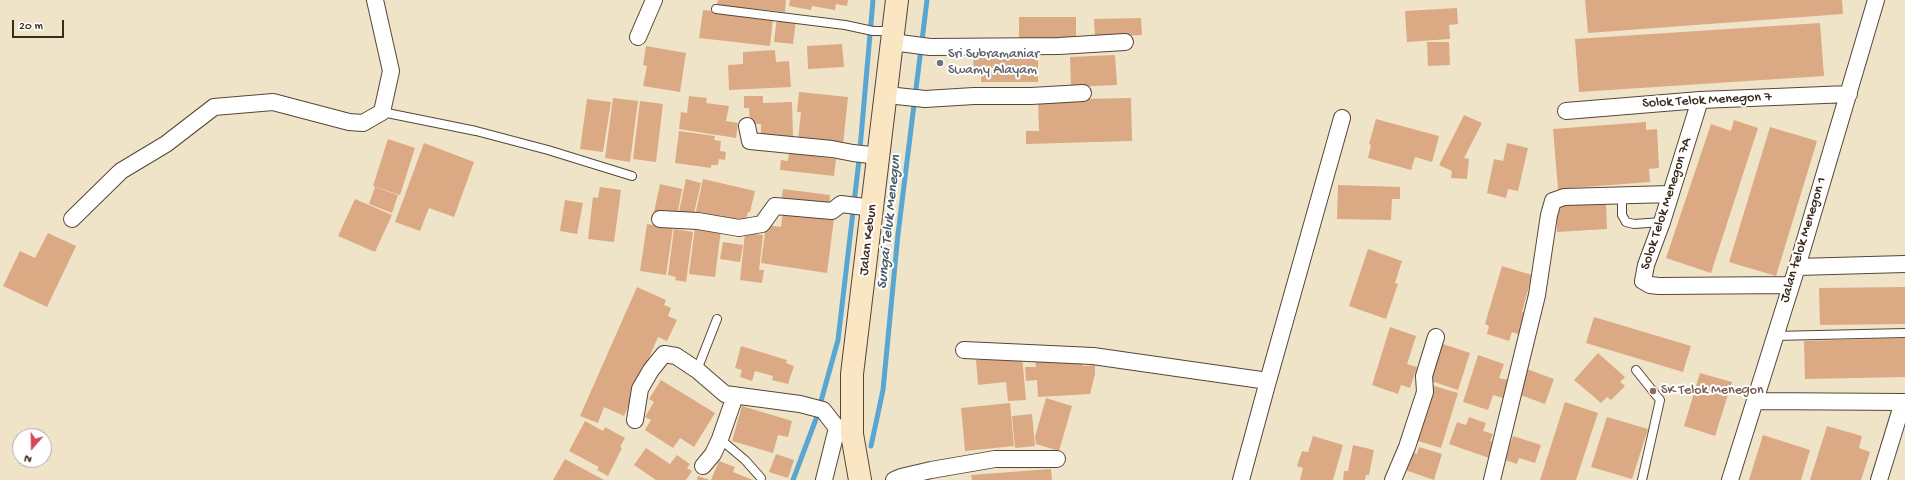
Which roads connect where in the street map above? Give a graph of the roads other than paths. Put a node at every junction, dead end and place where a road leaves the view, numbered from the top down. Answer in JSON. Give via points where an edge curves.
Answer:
{"nodes":[{"id":1,"x":375,"y":0,"type":"edge"},
{"id":2,"x":654,"y":0,"type":"edge"},
{"id":3,"x":897,"y":0,"type":"edge"},
{"id":4,"x":1876,"y":0,"type":"edge"},
{"id":5,"x":716,"y":9,"type":"dead end"},
{"id":6,"x":887,"y":35,"type":"junction"},
{"id":7,"x":638,"y":37,"type":"dead end"},
{"id":8,"x":1125,"y":42,"type":"dead end"},
{"id":9,"x":1083,"y":93,"type":"dead end"},
{"id":10,"x":1849,"y":94,"type":"junction"},
{"id":11,"x":887,"y":95,"type":"junction"},
{"id":12,"x":1700,"y":100,"type":"junction"},
{"id":13,"x":1566,"y":111,"type":"dead end"},
{"id":14,"x":382,"y":112,"type":"junction"},
{"id":15,"x":1342,"y":118,"type":"dead end"},
{"id":16,"x":748,"y":126,"type":"dead end"},
{"id":17,"x":866,"y":155,"type":"junction"},
{"id":18,"x":632,"y":176,"type":"dead end"},
{"id":19,"x":1670,"y":194,"type":"junction"},
{"id":20,"x":1622,"y":197,"type":"junction"},
{"id":21,"x":860,"y":207,"type":"junction"},
{"id":22,"x":72,"y":219,"type":"dead end"},
{"id":23,"x":660,"y":220,"type":"dead end"},
{"id":24,"x":1662,"y":222,"type":"junction"},
{"id":25,"x":1905,"y":264,"type":"edge"},
{"id":26,"x":1797,"y":267,"type":"junction"},
{"id":27,"x":1790,"y":286,"type":"junction"},
{"id":28,"x":717,"y":320,"type":"dead end"},
{"id":29,"x":1905,"y":333,"type":"edge"},
{"id":30,"x":1774,"y":336,"type":"junction"},
{"id":31,"x":1436,"y":337,"type":"dead end"},
{"id":32,"x":964,"y":350,"type":"dead end"},
{"id":33,"x":698,"y":370,"type":"junction"},
{"id":34,"x":1636,"y":370,"type":"dead end"},
{"id":35,"x":1268,"y":381,"type":"junction"},
{"id":36,"x":736,"y":396,"type":"junction"},
{"id":37,"x":1755,"y":401,"type":"junction"},
{"id":38,"x":1904,"y":402,"type":"edge"},
{"id":39,"x":635,"y":420,"type":"dead end"},
{"id":40,"x":844,"y":431,"type":"junction"},
{"id":41,"x":720,"y":439,"type":"junction"},
{"id":42,"x":1058,"y":459,"type":"dead end"},
{"id":43,"x":703,"y":466,"type":"dead end"},
{"id":44,"x":761,"y":478,"type":"dead end"},
{"id":45,"x":824,"y":480,"type":"edge"},
{"id":46,"x":860,"y":480,"type":"edge"},
{"id":47,"x":894,"y":480,"type":"edge"},
{"id":48,"x":1241,"y":480,"type":"edge"},
{"id":49,"x":1393,"y":480,"type":"edge"},
{"id":50,"x":1492,"y":480,"type":"edge"},
{"id":51,"x":1642,"y":480,"type":"edge"},
{"id":52,"x":1730,"y":480,"type":"edge"},
{"id":53,"x":1879,"y":480,"type":"edge"}],
"edges":[{"from":1,"to":14,"type":"street","via":[[391,71]]},
{"from":2,"to":7,"type":"street"},
{"from":3,"to":6,"type":"main road","name":"Jalan Kebun"},
{"from":4,"to":10,"type":"street","name":"Jalan telok Menegon 1"},
{"from":5,"to":6,"type":"lane","via":[[862,28]]},
{"from":6,"to":8,"type":"street","via":[[925,46],[1059,46]]},
{"from":6,"to":11,"type":"main road","name":"Jalan Kebun"},
{"from":9,"to":11,"type":"street","via":[[918,99]]},
{"from":10,"to":12,"type":"street","name":"Solok Telok Menegon 7"},
{"from":10,"to":26,"type":"street","name":"Jalan telok Menegon 1"},
{"from":11,"to":17,"type":"main road","name":"Jalan Kebun"},
{"from":12,"to":13,"type":"street","name":"Solok Telok Menegon 7"},
{"from":12,"to":19,"type":"street","name":"Solok Telok Menegon 7A"},
{"from":14,"to":18,"type":"lane","via":[[476,131]]},
{"from":14,"to":22,"type":"street","via":[[362,124],[273,102],[214,107],[166,144],[121,171]]},
{"from":15,"to":35,"type":"street"},
{"from":16,"to":17,"type":"street","via":[[750,142],[832,149]]},
{"from":17,"to":21,"type":"main road","name":"Jalan Kebun"},
{"from":19,"to":20,"type":"street"},
{"from":19,"to":24,"type":"street","name":"Solok Telok Menegon 7A"},
{"from":20,"to":24,"type":"lane","via":[[1622,214],[1626,222]]},
{"from":20,"to":50,"type":"street","via":[[1564,197],[1553,200],[1537,295]]},
{"from":21,"to":23,"type":"street","via":[[841,204],[832,212],[775,206],[762,224],[739,228],[698,221]]},
{"from":21,"to":40,"type":"main road","name":"Jalan Kebun","via":[[852,374]]},
{"from":24,"to":27,"type":"street","name":"Solok Telok Menegon 7A","via":[[1644,274],[1643,281],[1650,285]]},
{"from":25,"to":26,"type":"street"},
{"from":26,"to":27,"type":"street","name":"Jalan telok Menegon 1"},
{"from":27,"to":30,"type":"street","name":"Jalan telok Menegon 1"},
{"from":28,"to":33,"type":"lane"},
{"from":29,"to":30,"type":"lane"},
{"from":30,"to":37,"type":"street","name":"Jalan telok Menegon 1"},
{"from":31,"to":49,"type":"street","via":[[1424,376],[1425,392]]},
{"from":32,"to":35,"type":"street","via":[[1093,356]]},
{"from":33,"to":36,"type":"street","via":[[725,394]]},
{"from":33,"to":39,"type":"street","via":[[676,356],[664,354],[640,389]]},
{"from":34,"to":51,"type":"lane","via":[[1660,400]]},
{"from":35,"to":48,"type":"street"},
{"from":36,"to":40,"type":"street","via":[[800,404],[818,409]]},
{"from":36,"to":41,"type":"street"},
{"from":37,"to":38,"type":"street"},
{"from":37,"to":52,"type":"street","name":"Jalan telok Menegon 1"},
{"from":38,"to":53,"type":"street"},
{"from":40,"to":45,"type":"street"},
{"from":40,"to":46,"type":"main road","name":"Jalan Kebun"},
{"from":41,"to":43,"type":"street","via":[[713,454]]},
{"from":41,"to":44,"type":"lane"},
{"from":42,"to":47,"type":"street","via":[[995,459],[931,470]]}]}
